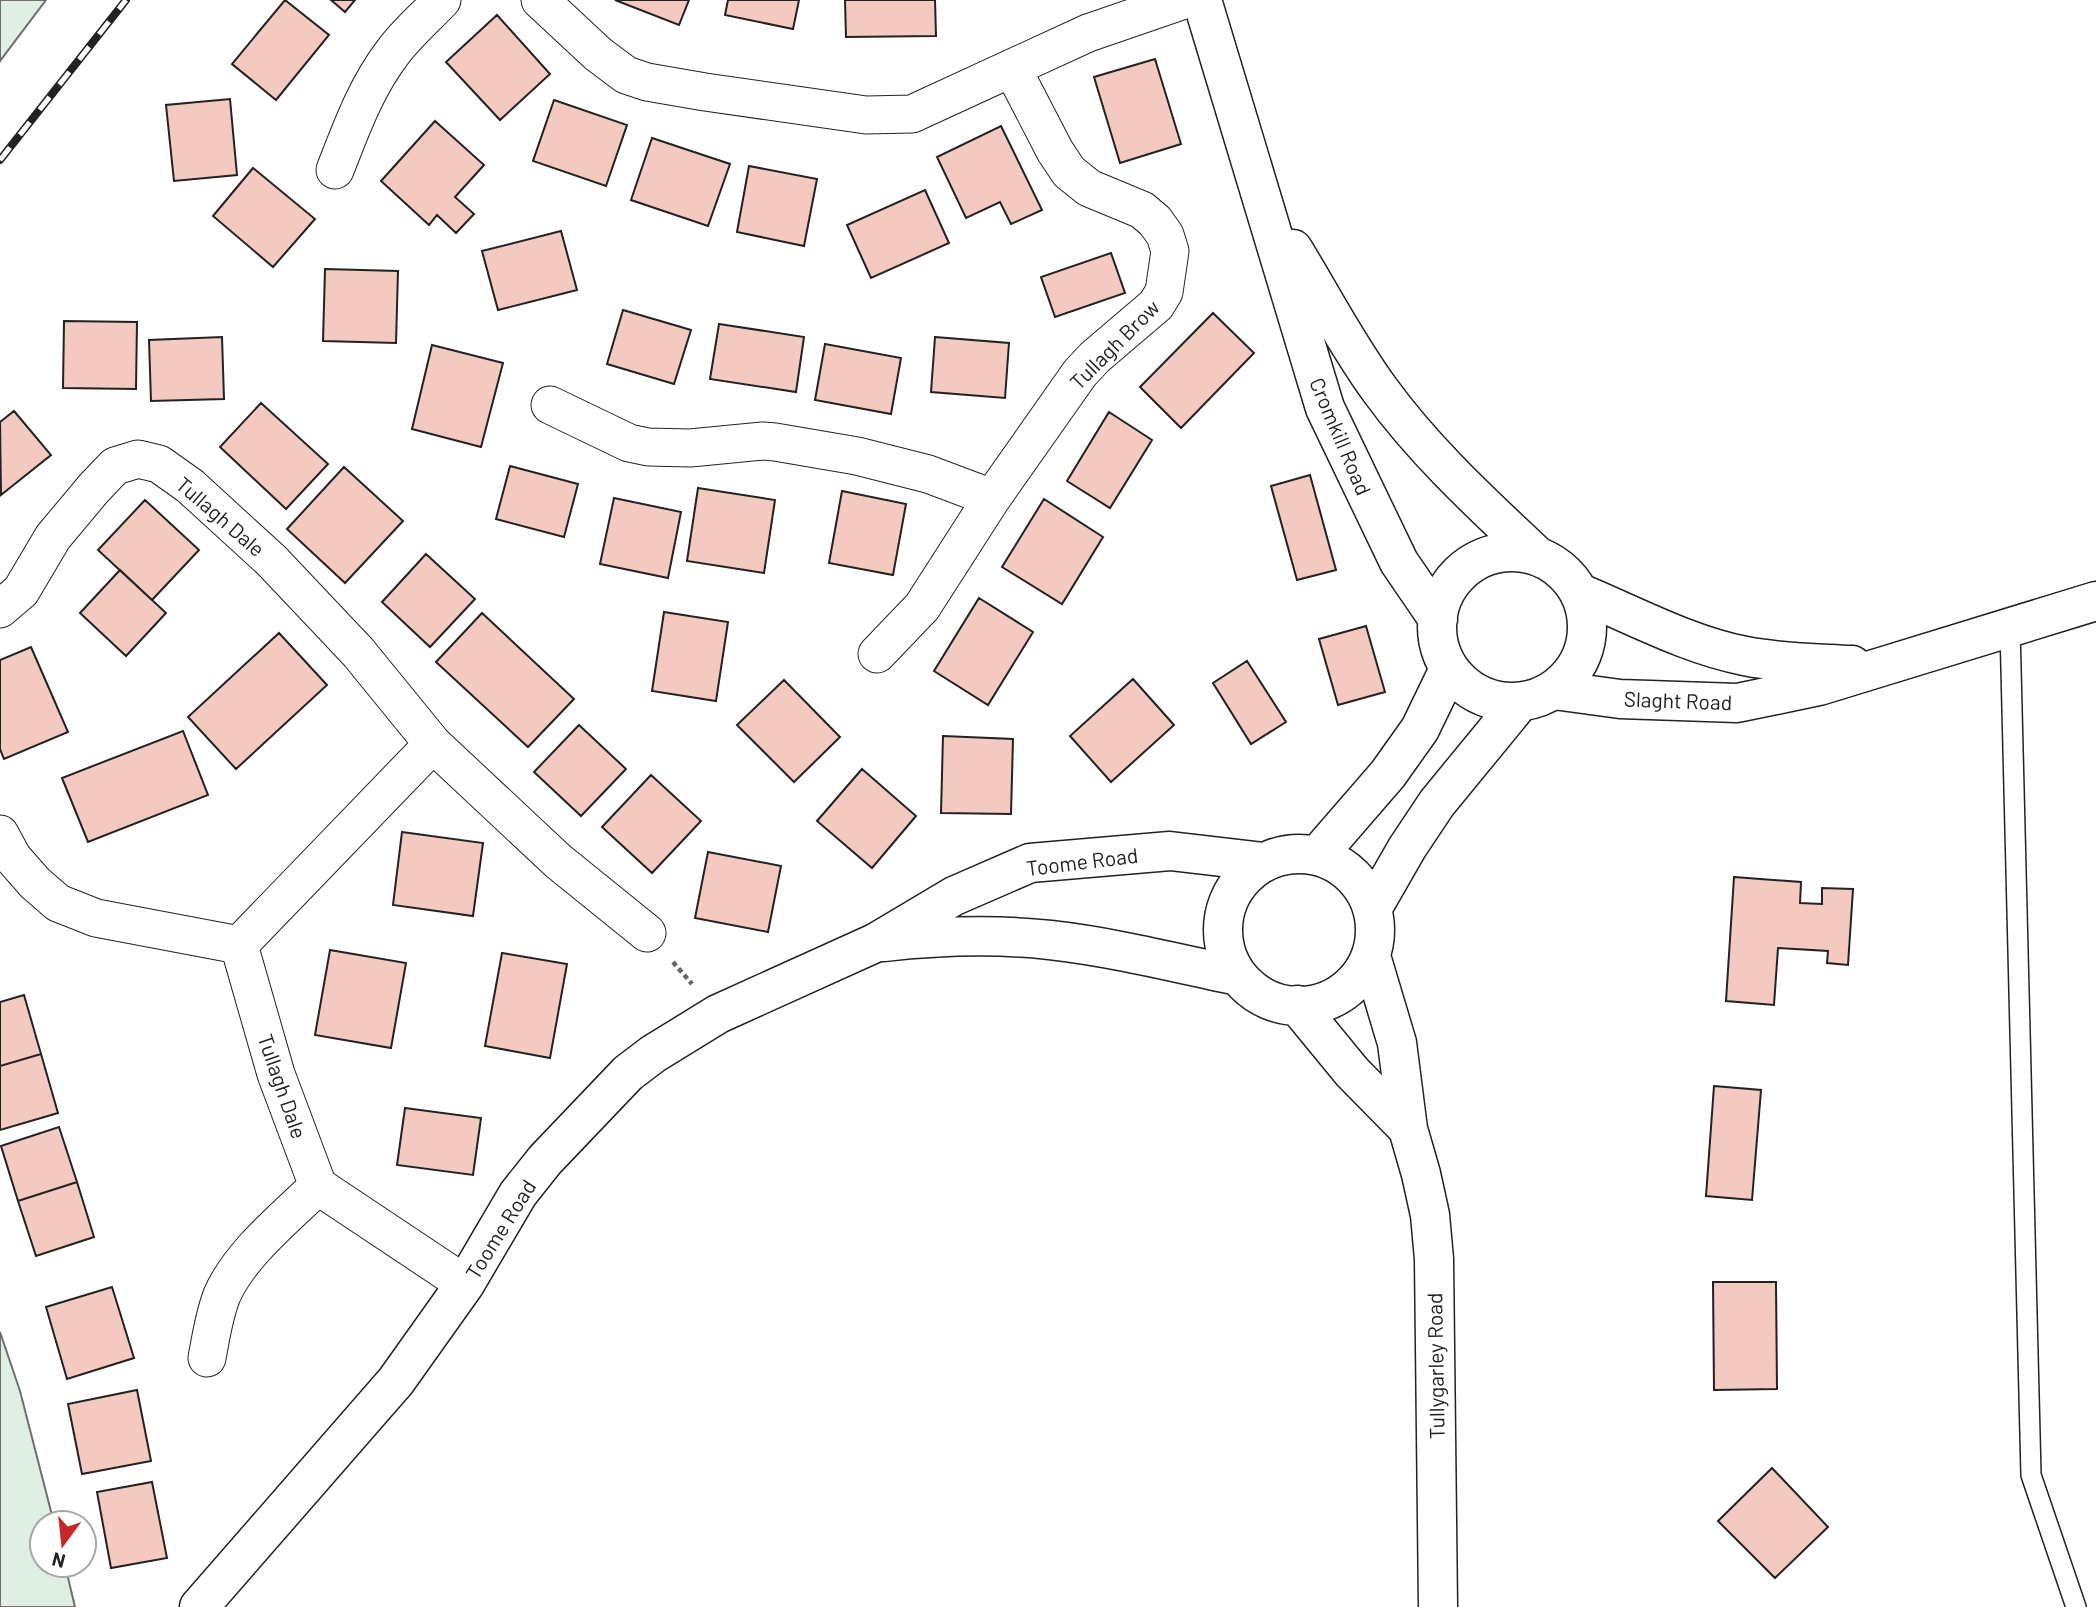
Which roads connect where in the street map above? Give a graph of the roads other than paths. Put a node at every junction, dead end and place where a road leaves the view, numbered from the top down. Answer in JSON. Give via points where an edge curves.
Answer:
{"nodes":[{"id":1,"x":442,"y":0,"type":"edge"},
{"id":2,"x":540,"y":0,"type":"edge"},
{"id":3,"x":1184,"y":0,"type":"edge"},
{"id":4,"x":1202,"y":0,"type":"edge"},
{"id":5,"x":1012,"y":68,"type":"junction"},
{"id":6,"x":335,"y":170,"type":"dead end"},
{"id":7,"x":1262,"y":200,"type":"junction"},
{"id":8,"x":550,"y":405,"type":"dead end"},
{"id":9,"x":992,"y":498,"type":"junction"},
{"id":10,"x":1537,"y":556,"type":"junction"},
{"id":11,"x":1580,"y":593,"type":"junction"},
{"id":12,"x":2096,"y":601,"type":"edge"},
{"id":13,"x":0,"y":609,"type":"edge"},
{"id":14,"x":1438,"y":618,"type":"junction"},
{"id":15,"x":2010,"y":628,"type":"junction"},
{"id":16,"x":877,"y":654,"type":"dead end"},
{"id":17,"x":1882,"y":667,"type":"junction"},
{"id":18,"x":1449,"y":669,"type":"junction"},
{"id":19,"x":1554,"y":690,"type":"junction"},
{"id":20,"x":1519,"y":702,"type":"junction"},
{"id":21,"x":433,"y":744,"type":"junction"},
{"id":22,"x":0,"y":834,"type":"edge"},
{"id":23,"x":1317,"y":856,"type":"junction"},
{"id":24,"x":1264,"y":862,"type":"junction"},
{"id":25,"x":1372,"y":909,"type":"junction"},
{"id":26,"x":648,"y":933,"type":"road end"},
{"id":27,"x":875,"y":943,"type":"junction"},
{"id":28,"x":239,"y":945,"type":"junction"},
{"id":29,"x":1371,"y":956,"type":"junction"},
{"id":30,"x":1238,"y":976,"type":"junction"},
{"id":31,"x":1297,"y":1005,"type":"junction"},
{"id":32,"x":1408,"y":1129,"type":"junction"},
{"id":33,"x":318,"y":1186,"type":"junction"},
{"id":34,"x":465,"y":1284,"type":"junction"},
{"id":35,"x":207,"y":1358,"type":"dead end"},
{"id":36,"x":199,"y":1607,"type":"edge"},
{"id":37,"x":1438,"y":1607,"type":"edge"},
{"id":38,"x":2076,"y":1607,"type":"edge"}],
"edges":[{"from":1,"to":6,"type":"street","via":[[382,69],[359,107]]},
{"from":2,"to":5,"type":"street","via":[[626,75],[766,103],[866,115],[912,114]]},
{"from":3,"to":5,"type":"street","via":[[1088,33]]},
{"from":4,"to":7,"type":"main road","name":"Cromkill Road"},
{"from":5,"to":9,"type":"street","name":"Tullagh Brow","via":[[1069,172],[1089,188],[1142,210],[1165,235],[1170,251],[1164,292],[1156,305],[1080,373]]},
{"from":7,"to":10,"type":"main road","name":"Cromkill Road","via":[[1339,331],[1380,390],[1431,453]]},
{"from":7,"to":14,"type":"main road","name":"Cromkill Road","via":[[1325,408],[1399,562]]},
{"from":8,"to":9,"type":"street","via":[[629,443],[669,449],[775,442],[928,474]]},
{"from":9,"to":16,"type":"street","name":"Tullagh Brow","via":[[922,607]]},
{"from":10,"to":11,"type":"main road","via":[[1554,564]]},
{"from":10,"to":14,"type":"main road","via":[[1499,553],[1480,559],[1449,586]]},
{"from":11,"to":17,"type":"main road","name":"Slaght Road","via":[[1671,632],[1743,655]]},
{"from":11,"to":19,"type":"main road","via":[[1587,614],[1582,657]]},
{"from":12,"to":15,"type":"main road","name":"Slaght Road"},
{"from":13,"to":21,"type":"street","name":"Tullagh Dale","via":[[21,591],[53,537],[106,475],[127,460],[148,460],[176,475],[272,561],[358,652]]},
{"from":14,"to":18,"type":"main road","via":[[1440,649]]},
{"from":15,"to":17,"type":"main road","name":"Slaght Road"},
{"from":15,"to":38,"type":"lane","via":[[2031,1475]]},
{"from":17,"to":19,"type":"main road","name":"Slaght Road","via":[[1737,704],[1620,699]]},
{"from":18,"to":20,"type":"main road","via":[[1487,698]]},
{"from":18,"to":23,"type":"main road","via":[[1420,729]]},
{"from":19,"to":20,"type":"main road"},
{"from":20,"to":25,"type":"main road","via":[[1437,803]]},
{"from":21,"to":26,"type":"street","name":"Tullagh Dale","via":[[558,861]]},
{"from":21,"to":28,"type":"street"},
{"from":22,"to":28,"type":"street","via":[[13,858],[58,902],[96,918]]},
{"from":23,"to":24,"type":"main road","via":[[1283,855]]},
{"from":23,"to":25,"type":"main road","via":[[1342,866],[1357,880]]},
{"from":24,"to":27,"type":"main road","name":"Toome Road","via":[[1170,851],[1030,863],[954,895]]},
{"from":24,"to":30,"type":"main road","via":[[1239,882],[1224,912],[1224,946]]},
{"from":25,"to":29,"type":"main road","via":[[1375,937]]},
{"from":27,"to":30,"type":"main road","name":"Toome Road","via":[[919,938],[1048,940]]},
{"from":27,"to":34,"type":"main road","name":"Toome Road","via":[[718,1014],[628,1073],[518,1194]]},
{"from":28,"to":33,"type":"street","name":"Tullagh Dale","via":[[275,1074]]},
{"from":29,"to":31,"type":"main road","via":[[1347,989],[1330,1000]]},
{"from":29,"to":32,"type":"main road","name":"Tullygarley Road","via":[[1397,1043]]},
{"from":30,"to":31,"type":"main road","via":[[1270,1000]]},
{"from":31,"to":32,"type":"main road","name":"Tullygarley Road","via":[[1352,1072]]},
{"from":32,"to":37,"type":"main road","name":"Tullygarley Road","via":[[1426,1195],[1434,1259]]},
{"from":33,"to":34,"type":"street"},
{"from":33,"to":35,"type":"street","via":[[258,1245],[228,1284],[218,1306]]},
{"from":34,"to":36,"type":"main road","name":"Toome Road","via":[[396,1381]]}]}
